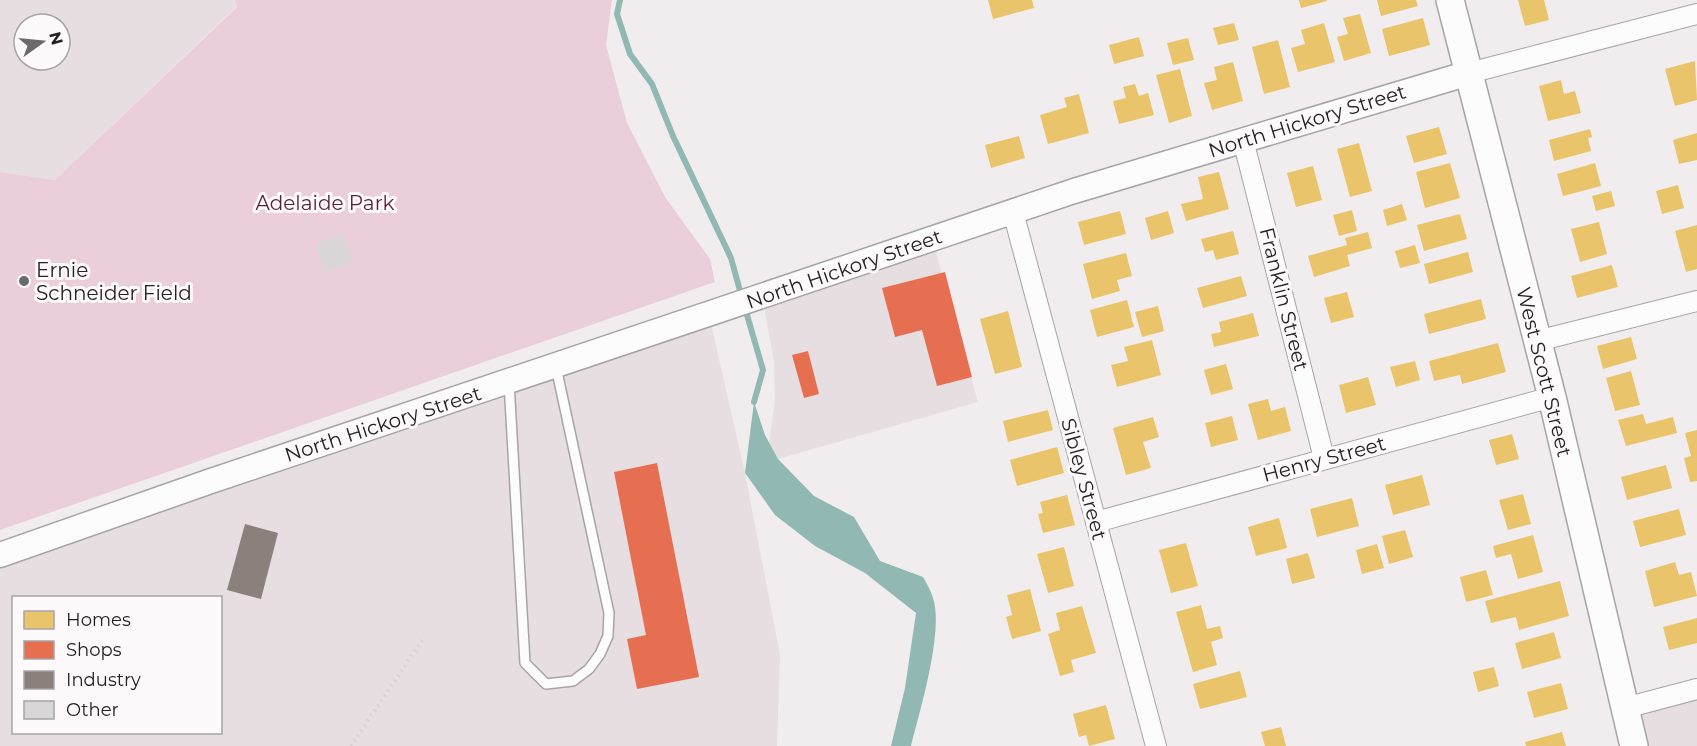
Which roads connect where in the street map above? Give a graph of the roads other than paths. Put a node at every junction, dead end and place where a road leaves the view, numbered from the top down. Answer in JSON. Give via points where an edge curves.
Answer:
{"nodes":[{"id":1,"x":1450,"y":0,"type":"edge"},
{"id":2,"x":1697,"y":14,"type":"edge"},
{"id":3,"x":1469,"y":73,"type":"junction"},
{"id":4,"x":1243,"y":140,"type":"junction"},
{"id":5,"x":1013,"y":212,"type":"junction"},
{"id":6,"x":1697,"y":301,"type":"edge"},
{"id":7,"x":1537,"y":341,"type":"junction"},
{"id":8,"x":556,"y":367,"type":"junction"},
{"id":9,"x":509,"y":382,"type":"junction"},
{"id":10,"x":1552,"y":397,"type":"junction"},
{"id":11,"x":1324,"y":458,"type":"junction"},
{"id":12,"x":1096,"y":522,"type":"junction"},
{"id":13,"x":0,"y":555,"type":"edge"},
{"id":14,"x":1697,"y":689,"type":"edge"},
{"id":15,"x":1625,"y":708,"type":"junction"},
{"id":16,"x":1156,"y":746,"type":"edge"},
{"id":17,"x":1634,"y":746,"type":"edge"}],
"edges":[{"from":1,"to":3,"type":"main road","name":"West Scott Street"},
{"from":2,"to":3,"type":"street","name":"North Hickory Street"},
{"from":3,"to":4,"type":"street","name":"North Hickory Street"},
{"from":3,"to":7,"type":"main road","name":"West Scott Street"},
{"from":4,"to":5,"type":"street","name":"North Hickory Street"},
{"from":4,"to":11,"type":"street","name":"Franklin Street"},
{"from":5,"to":8,"type":"street","name":"North Hickory Street"},
{"from":5,"to":12,"type":"street","name":"Sibley Street"},
{"from":6,"to":7,"type":"street"},
{"from":7,"to":10,"type":"main road","name":"West Scott Street"},
{"from":8,"to":9,"type":"street","name":"North Hickory Street"},
{"from":8,"to":9,"type":"lane","via":[[609,613],[608,636],[600,654],[573,681],[546,684],[525,663]]},
{"from":9,"to":13,"type":"street","name":"North Hickory Street"},
{"from":10,"to":11,"type":"street","name":"Henry Street"},
{"from":10,"to":15,"type":"main road","name":"West Scott Street"},
{"from":11,"to":12,"type":"street","name":"Henry Street"},
{"from":12,"to":16,"type":"street","name":"Sibley Street"},
{"from":14,"to":15,"type":"street"},
{"from":15,"to":17,"type":"main road","name":"West Scott Street"}]}
